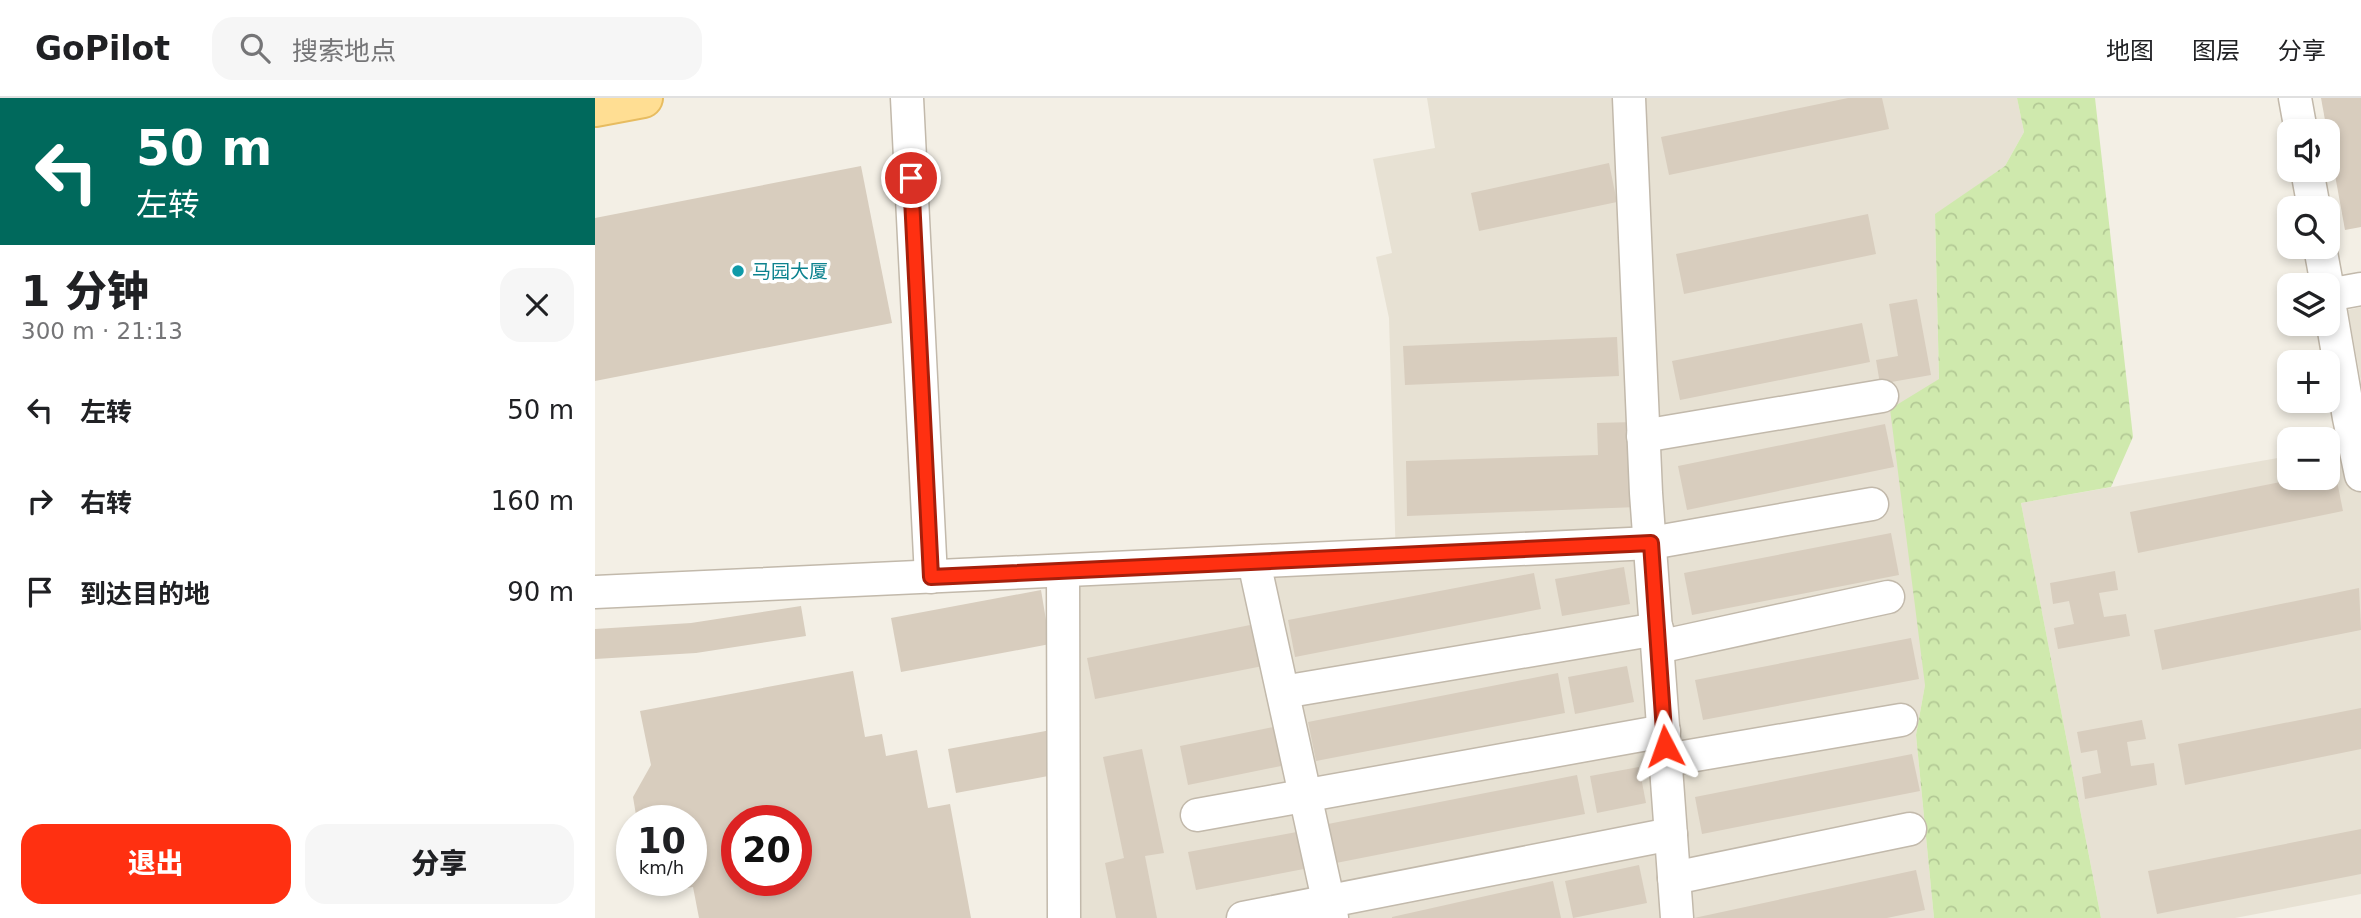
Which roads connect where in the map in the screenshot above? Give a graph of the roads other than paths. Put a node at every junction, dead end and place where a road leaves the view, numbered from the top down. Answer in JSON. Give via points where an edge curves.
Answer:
{"nodes":[{"id":1,"x":643,"y":98,"type":"edge"},
{"id":2,"x":907,"y":98,"type":"edge"},
{"id":3,"x":1629,"y":98,"type":"edge"},
{"id":4,"x":2295,"y":98,"type":"edge"},
{"id":5,"x":595,"y":107,"type":"edge"},
{"id":6,"x":2299,"y":119,"type":"edge"},
{"id":7,"x":2361,"y":289,"type":"edge"},
{"id":8,"x":2340,"y":293,"type":"edge"},
{"id":9,"x":2336,"y":336,"type":"edge"},
{"id":10,"x":1882,"y":396,"type":"dead end"},
{"id":11,"x":1643,"y":436,"type":"junction"},
{"id":12,"x":2360,"y":469,"type":"edge"},
{"id":13,"x":1872,"y":504,"type":"dead end"},
{"id":14,"x":1651,"y":543,"type":"junction"},
{"id":15,"x":1254,"y":562,"type":"junction"},
{"id":16,"x":1063,"y":571,"type":"junction"},
{"id":17,"x":931,"y":577,"type":"junction"},
{"id":18,"x":595,"y":592,"type":"edge"},
{"id":19,"x":1888,"y":597,"type":"dead end"},
{"id":20,"x":1658,"y":638,"type":"junction"},
{"id":21,"x":1283,"y":692,"type":"junction"},
{"id":22,"x":1901,"y":720,"type":"dead end"},
{"id":23,"x":1665,"y":746,"type":"junction"},
{"id":24,"x":1305,"y":795,"type":"junction"},
{"id":25,"x":1197,"y":815,"type":"dead end"},
{"id":26,"x":1910,"y":829,"type":"dead end"},
{"id":27,"x":1671,"y":834,"type":"junction"},
{"id":28,"x":1674,"y":878,"type":"junction"},
{"id":29,"x":1330,"y":909,"type":"edge"},
{"id":30,"x":1064,"y":918,"type":"edge"},
{"id":31,"x":1243,"y":918,"type":"edge"},
{"id":32,"x":1677,"y":918,"type":"edge"}],
"edges":[{"from":1,"to":5,"type":"main road"},
{"from":2,"to":17,"type":"street"},
{"from":3,"to":11,"type":"street"},
{"from":4,"to":6,"type":"street"},
{"from":7,"to":8,"type":"street"},
{"from":9,"to":12,"type":"street"},
{"from":10,"to":11,"type":"street"},
{"from":11,"to":14,"type":"street"},
{"from":13,"to":14,"type":"street"},
{"from":14,"to":15,"type":"street"},
{"from":14,"to":20,"type":"street"},
{"from":15,"to":16,"type":"street"},
{"from":15,"to":21,"type":"street"},
{"from":16,"to":17,"type":"street"},
{"from":16,"to":30,"type":"street"},
{"from":17,"to":18,"type":"street"},
{"from":19,"to":20,"type":"street"},
{"from":20,"to":21,"type":"street"},
{"from":20,"to":23,"type":"street"},
{"from":21,"to":24,"type":"street"},
{"from":22,"to":23,"type":"street"},
{"from":23,"to":24,"type":"street"},
{"from":23,"to":27,"type":"street"},
{"from":24,"to":25,"type":"street"},
{"from":24,"to":29,"type":"street"},
{"from":26,"to":28,"type":"street"},
{"from":27,"to":28,"type":"street"},
{"from":27,"to":29,"type":"street"},
{"from":28,"to":32,"type":"street"},
{"from":29,"to":31,"type":"street"}]}
